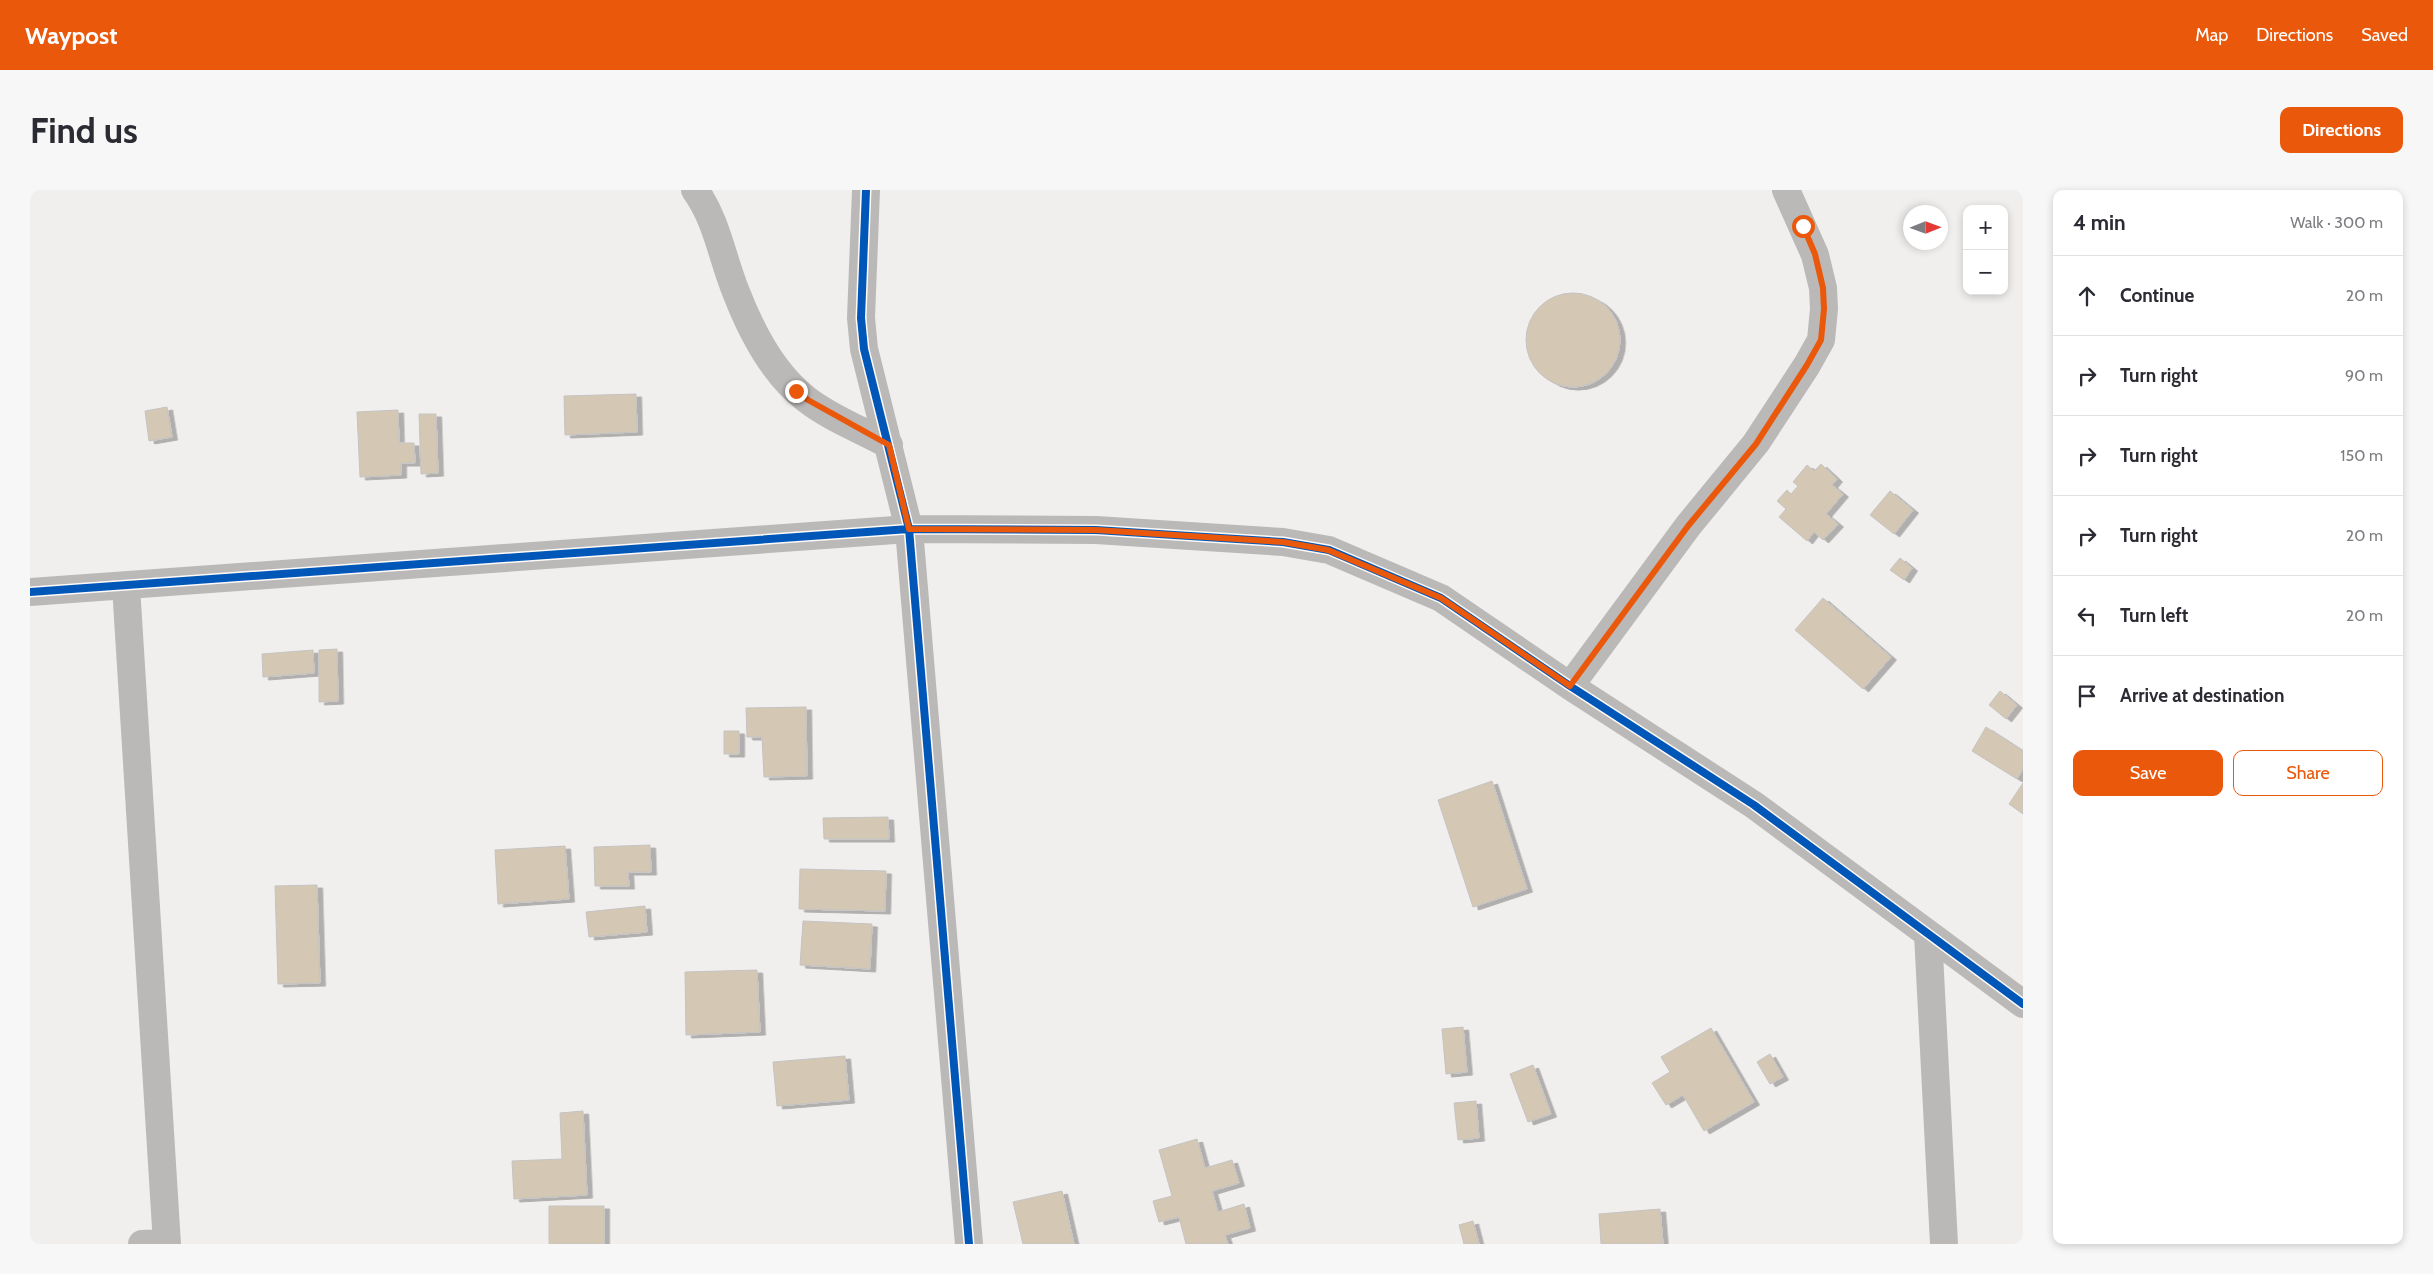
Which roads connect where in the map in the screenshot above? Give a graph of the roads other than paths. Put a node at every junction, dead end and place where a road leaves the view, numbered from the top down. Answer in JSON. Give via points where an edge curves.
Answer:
{"nodes":[{"id":1,"x":695,"y":190,"type":"edge"},
{"id":2,"x":866,"y":190,"type":"edge"},
{"id":3,"x":1786,"y":190,"type":"edge"},
{"id":4,"x":889,"y":445,"type":"junction"},
{"id":5,"x":909,"y":529,"type":"junction"},
{"id":6,"x":126,"y":586,"type":"junction"},
{"id":7,"x":30,"y":592,"type":"edge"},
{"id":8,"x":1570,"y":686,"type":"junction"},
{"id":9,"x":1928,"y":934,"type":"junction"},
{"id":10,"x":2023,"y":1004,"type":"edge"},
{"id":11,"x":159,"y":1244,"type":"edge"},
{"id":12,"x":969,"y":1244,"type":"edge"},
{"id":13,"x":1944,"y":1244,"type":"edge"}],
"edges":[{"from":1,"to":4,"type":"street","via":[[712,221],[740,301],[765,352],[780,374],[808,400]]},
{"from":2,"to":4,"type":"street","via":[[861,318],[864,349]]},
{"from":3,"to":8,"type":"street","via":[[1815,254],[1823,288],[1821,340],[1756,444],[1688,526]]},
{"from":4,"to":5,"type":"street"},
{"from":5,"to":6,"type":"street"},
{"from":5,"to":8,"type":"street","via":[[1096,530],[1283,542],[1328,550],[1441,598]]},
{"from":5,"to":12,"type":"street"},
{"from":6,"to":7,"type":"street"},
{"from":6,"to":11,"type":"street"},
{"from":8,"to":9,"type":"street","via":[[1754,805]]},
{"from":9,"to":10,"type":"street"},
{"from":9,"to":13,"type":"street"}]}
